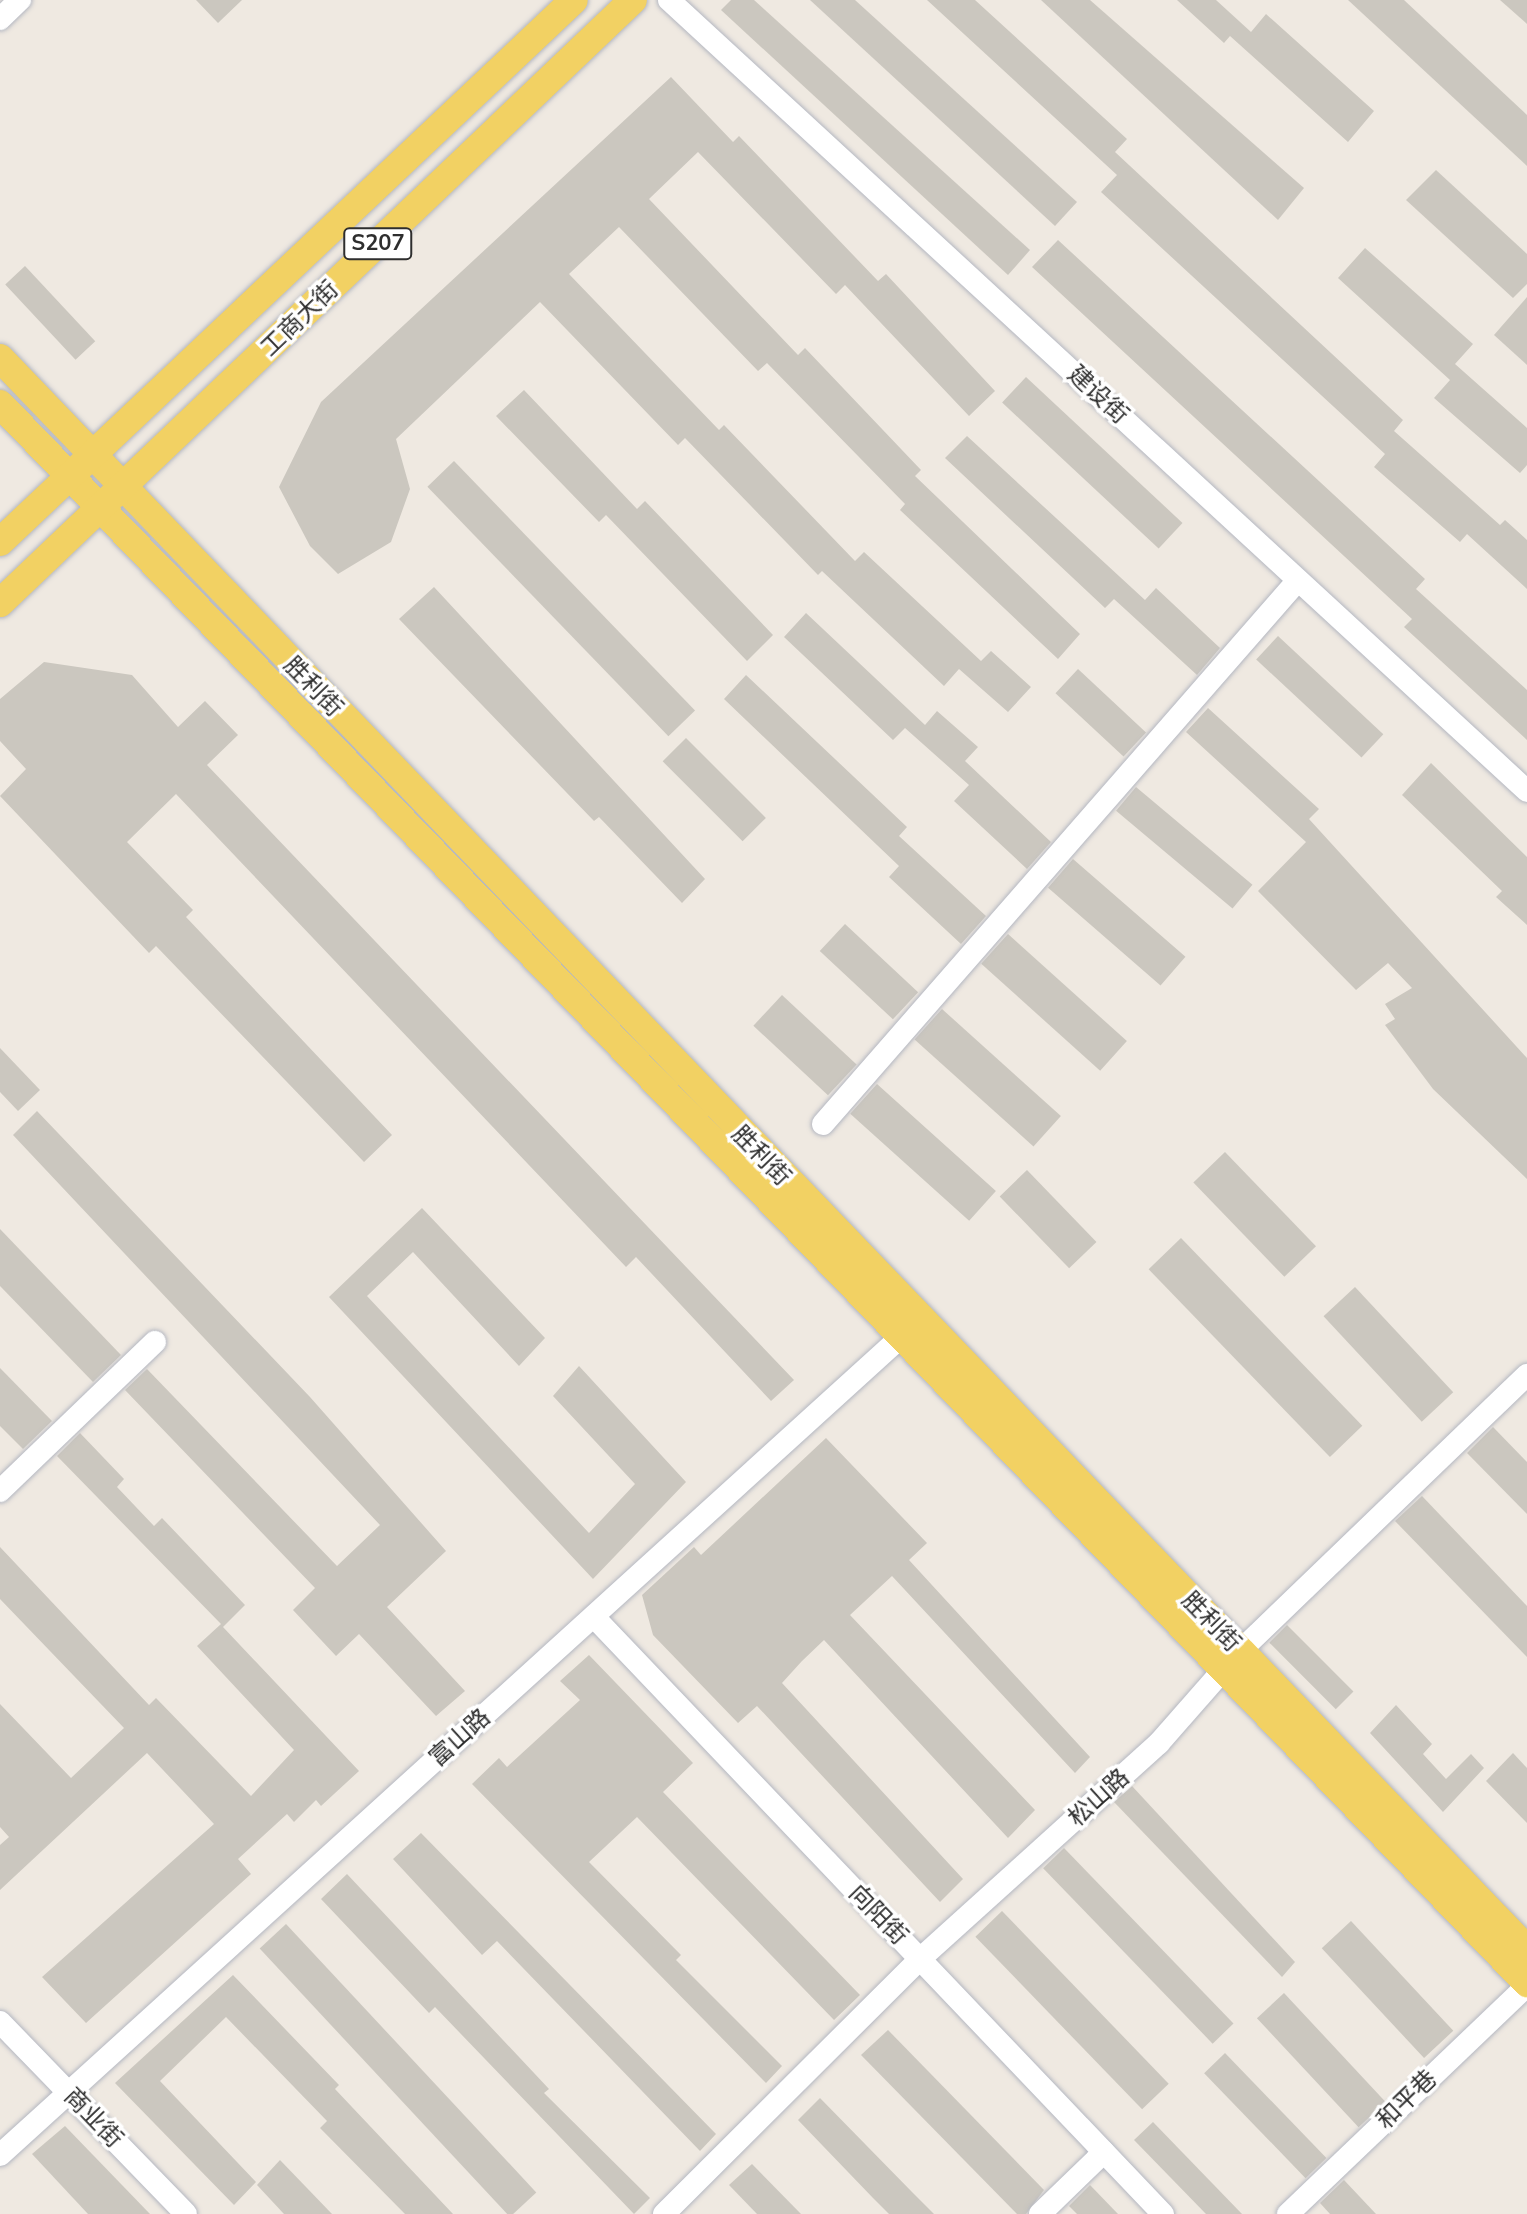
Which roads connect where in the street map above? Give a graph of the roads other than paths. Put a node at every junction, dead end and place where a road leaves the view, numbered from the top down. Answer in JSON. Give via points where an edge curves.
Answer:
{"nodes":[{"id":1,"x":20,"y":0,"type":"edge"},
{"id":2,"x":574,"y":0,"type":"edge"},
{"id":3,"x":633,"y":0,"type":"edge"},
{"id":4,"x":669,"y":0,"type":"edge"},
{"id":5,"x":0,"y":19,"type":"edge"},
{"id":6,"x":0,"y":358,"type":"edge"},
{"id":7,"x":0,"y":404,"type":"edge"},
{"id":8,"x":92,"y":454,"type":"junction"},
{"id":9,"x":68,"y":476,"type":"junction"},
{"id":10,"x":123,"y":488,"type":"junction"},
{"id":11,"x":98,"y":509,"type":"junction"},
{"id":12,"x":0,"y":542,"type":"edge"},
{"id":13,"x":1298,"y":580,"type":"junction"},
{"id":14,"x":0,"y":603,"type":"edge"},
{"id":15,"x":1527,"y":791,"type":"edge"},
{"id":16,"x":823,"y":1124,"type":"dead end"},
{"id":17,"x":910,"y":1328,"type":"junction"},
{"id":18,"x":155,"y":1342,"type":"dead end"},
{"id":19,"x":1527,"y":1375,"type":"edge"},
{"id":20,"x":0,"y":1491,"type":"edge"},
{"id":21,"x":594,"y":1617,"type":"junction"},
{"id":22,"x":1232,"y":1660,"type":"junction"},
{"id":23,"x":1527,"y":1949,"type":"edge"},
{"id":24,"x":920,"y":1959,"type":"junction"},
{"id":25,"x":1527,"y":1984,"type":"edge"},
{"id":26,"x":0,"y":2022,"type":"edge"},
{"id":27,"x":69,"y":2093,"type":"junction"},
{"id":28,"x":1104,"y":2152,"type":"junction"},
{"id":29,"x":0,"y":2155,"type":"edge"},
{"id":30,"x":186,"y":2214,"type":"edge"},
{"id":31,"x":664,"y":2214,"type":"edge"},
{"id":32,"x":1040,"y":2214,"type":"edge"},
{"id":33,"x":1163,"y":2214,"type":"edge"},
{"id":34,"x":1288,"y":2214,"type":"edge"}],
"edges":[{"from":1,"to":5,"type":"street"},
{"from":2,"to":8,"type":"main road","name":"工商大街","number":"S207"},
{"from":3,"to":10,"type":"main road","name":"工商大街","number":"S207"},
{"from":4,"to":13,"type":"street","name":"建设街"},
{"from":6,"to":8,"type":"main road","name":"胜利街"},
{"from":7,"to":9,"type":"main road","name":"胜利街"},
{"from":8,"to":9,"type":"main road","name":"工商大街","number":"S207"},
{"from":8,"to":10,"type":"main road","name":"胜利街"},
{"from":9,"to":11,"type":"main road","name":"胜利街"},
{"from":9,"to":12,"type":"main road","name":"工商大街","number":"S207"},
{"from":10,"to":11,"type":"main road","name":"工商大街","number":"S207"},
{"from":10,"to":17,"type":"main road","name":"胜利街"},
{"from":11,"to":14,"type":"main road","name":"工商大街","number":"S207"},
{"from":11,"to":17,"type":"main road","name":"胜利街"},
{"from":13,"to":15,"type":"street","name":"建设街"},
{"from":13,"to":16,"type":"street"},
{"from":17,"to":21,"type":"street","name":"富山路"},
{"from":17,"to":22,"type":"main road","name":"胜利街"},
{"from":18,"to":20,"type":"street"},
{"from":19,"to":22,"type":"street","name":"松山路"},
{"from":21,"to":24,"type":"street","name":"向阳街"},
{"from":21,"to":27,"type":"street","name":"富山路"},
{"from":22,"to":23,"type":"main road","name":"胜利街"},
{"from":22,"to":24,"type":"street","name":"松山路","via":[[1159,1743]]},
{"from":22,"to":25,"type":"main road","name":"胜利街"},
{"from":24,"to":28,"type":"street","name":"向阳街"},
{"from":24,"to":31,"type":"street","name":"松山路"},
{"from":25,"to":34,"type":"street","name":"和平巷"},
{"from":26,"to":27,"type":"street","name":"商业街"},
{"from":27,"to":29,"type":"street","name":"富山路"},
{"from":27,"to":30,"type":"street","name":"商业街"},
{"from":28,"to":32,"type":"street"},
{"from":28,"to":33,"type":"street","name":"向阳街"}]}
